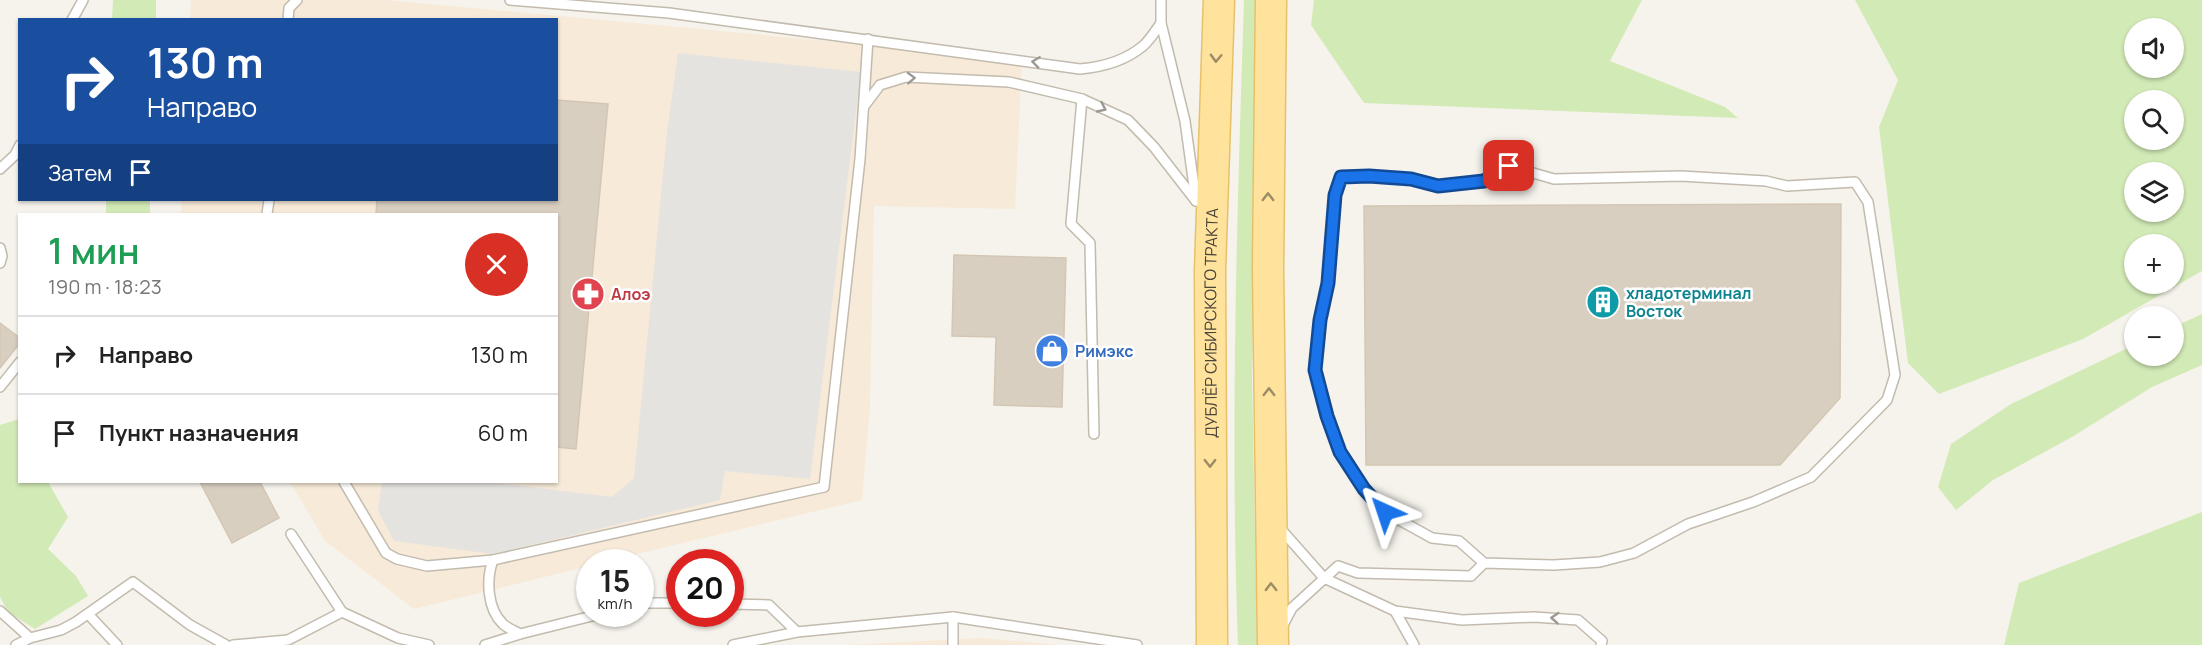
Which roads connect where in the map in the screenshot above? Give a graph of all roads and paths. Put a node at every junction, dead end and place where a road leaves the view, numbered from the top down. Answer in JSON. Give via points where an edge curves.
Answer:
{"nodes":[{"id":1,"x":83,"y":0,"type":"edge"},
{"id":2,"x":297,"y":0,"type":"edge"},
{"id":3,"x":510,"y":0,"type":"edge"},
{"id":4,"x":1161,"y":0,"type":"edge"},
{"id":5,"x":1219,"y":0,"type":"edge"},
{"id":6,"x":1271,"y":0,"type":"edge"},
{"id":7,"x":73,"y":18,"type":"edge"},
{"id":8,"x":288,"y":18,"type":"edge"},
{"id":9,"x":1161,"y":23,"type":"junction"},
{"id":10,"x":868,"y":39,"type":"junction"},
{"id":11,"x":1082,"y":99,"type":"junction"},
{"id":12,"x":864,"y":106,"type":"junction"},
{"id":13,"x":18,"y":149,"type":"edge"},
{"id":14,"x":0,"y":169,"type":"edge"},
{"id":15,"x":1196,"y":201,"type":"junction"},
{"id":16,"x":1198,"y":213,"type":"dead end"},
{"id":17,"x":1200,"y":224,"type":"dead end"},
{"id":18,"x":0,"y":248,"type":"edge"},
{"id":19,"x":0,"y":263,"type":"edge"},
{"id":20,"x":1210,"y":270,"type":"junction"},
{"id":21,"x":18,"y":364,"type":"edge"},
{"id":22,"x":0,"y":387,"type":"edge"},
{"id":23,"x":1094,"y":434,"type":"dead end"},
{"id":24,"x":345,"y":483,"type":"edge"},
{"id":25,"x":1270,"y":516,"type":"junction"},
{"id":26,"x":291,"y":534,"type":"dead end"},
{"id":27,"x":493,"y":560,"type":"junction"},
{"id":28,"x":1485,"y":563,"type":"junction"},
{"id":29,"x":1324,"y":578,"type":"junction"},
{"id":30,"x":744,"y":604,"type":"edge"},
{"id":31,"x":0,"y":611,"type":"edge"},
{"id":32,"x":1395,"y":611,"type":"junction"},
{"id":33,"x":342,"y":612,"type":"junction"},
{"id":34,"x":88,"y":614,"type":"junction"},
{"id":35,"x":953,"y":617,"type":"junction"},
{"id":36,"x":576,"y":620,"type":"edge"},
{"id":37,"x":797,"y":632,"type":"junction"},
{"id":38,"x":520,"y":634,"type":"junction"},
{"id":39,"x":30,"y":638,"type":"junction"},
{"id":40,"x":764,"y":642,"type":"edge"},
{"id":41,"x":16,"y":645,"type":"edge"},
{"id":42,"x":117,"y":645,"type":"edge"},
{"id":43,"x":226,"y":645,"type":"edge"},
{"id":44,"x":233,"y":645,"type":"edge"},
{"id":45,"x":429,"y":645,"type":"edge"},
{"id":46,"x":485,"y":645,"type":"edge"},
{"id":47,"x":733,"y":645,"type":"edge"},
{"id":48,"x":954,"y":645,"type":"edge"},
{"id":49,"x":1137,"y":645,"type":"edge"},
{"id":50,"x":1212,"y":645,"type":"edge"},
{"id":51,"x":1273,"y":645,"type":"edge"},
{"id":52,"x":1414,"y":645,"type":"edge"},
{"id":53,"x":1601,"y":645,"type":"edge"}],
"edges":[{"from":1,"to":7,"type":"lane"},
{"from":2,"to":8,"type":"lane","via":[[289,8]]},
{"from":3,"to":10,"type":"lane","via":[[669,13]]},
{"from":4,"to":9,"type":"lane"},
{"from":5,"to":20,"type":"main road","name":"ДУБЛЁР СИБИРСКОГО ТРАКТА","one_way":true},
{"from":25,"to":6,"type":"main road","one_way":true},
{"from":9,"to":10,"type":"lane","one_way":true,"via":[[1143,46],[1119,60],[1080,69]]},
{"from":9,"to":15,"type":"lane","via":[[1185,121]]},
{"from":10,"to":12,"type":"lane"},
{"from":12,"to":11,"type":"lane","one_way":true,"via":[[880,85],[906,77],[1009,82]]},
{"from":11,"to":15,"type":"lane","one_way":true,"via":[[1128,120]]},
{"from":11,"to":23,"type":"lane","via":[[1071,224],[1090,243]]},
{"from":12,"to":27,"type":"lane","via":[[824,487]]},
{"from":13,"to":14,"type":"lane"},
{"from":15,"to":16,"type":"lane"},
{"from":17,"to":20,"type":"lane"},
{"from":18,"to":19,"type":"lane"},
{"from":20,"to":50,"type":"main road","name":"ДУБЛЁР СИБИРСКОГО ТРАКТА","one_way":true},
{"from":21,"to":22,"type":"lane"},
{"from":24,"to":27,"type":"lane","via":[[386,553],[397,559],[427,566]]},
{"from":25,"to":29,"type":"lane"},
{"from":51,"to":25,"type":"main road","one_way":true},
{"from":26,"to":33,"type":"lane"},
{"from":27,"to":38,"type":"lane","via":[[488,573],[493,610],[503,624]]},
{"from":28,"to":28,"type":"lane","via":[[1600,562],[1634,553],[1688,524],[1811,477],[1887,400],[1895,375],[1868,202],[1855,182],[1787,186],[1766,181],[1681,176],[1554,178],[1509,166],[1484,181],[1438,186],[1411,179],[1341,177],[1335,195],[1328,283],[1315,370],[1340,452],[1385,512],[1432,538],[1459,541]]},
{"from":28,"to":29,"type":"lane","via":[[1471,576],[1358,573],[1338,566]]},
{"from":29,"to":32,"type":"lane"},
{"from":29,"to":51,"type":"lane","via":[[1292,608]]},
{"from":30,"to":37,"type":"lane","via":[[769,605]]},
{"from":31,"to":39,"type":"lane"},
{"from":32,"to":52,"type":"lane"},
{"from":53,"to":32,"type":"lane","one_way":true,"via":[[1602,641],[1578,620],[1462,620]]},
{"from":33,"to":44,"type":"lane","via":[[288,640]]},
{"from":33,"to":45,"type":"lane","via":[[398,638]]},
{"from":34,"to":39,"type":"lane","via":[[61,630]]},
{"from":34,"to":42,"type":"lane"},
{"from":34,"to":43,"type":"lane","via":[[134,582],[190,625]]},
{"from":35,"to":37,"type":"lane"},
{"from":35,"to":48,"type":"lane"},
{"from":35,"to":49,"type":"lane"},
{"from":36,"to":38,"type":"lane"},
{"from":37,"to":40,"type":"lane"},
{"from":38,"to":46,"type":"lane"},
{"from":39,"to":41,"type":"lane"},
{"from":40,"to":47,"type":"lane"}]}
